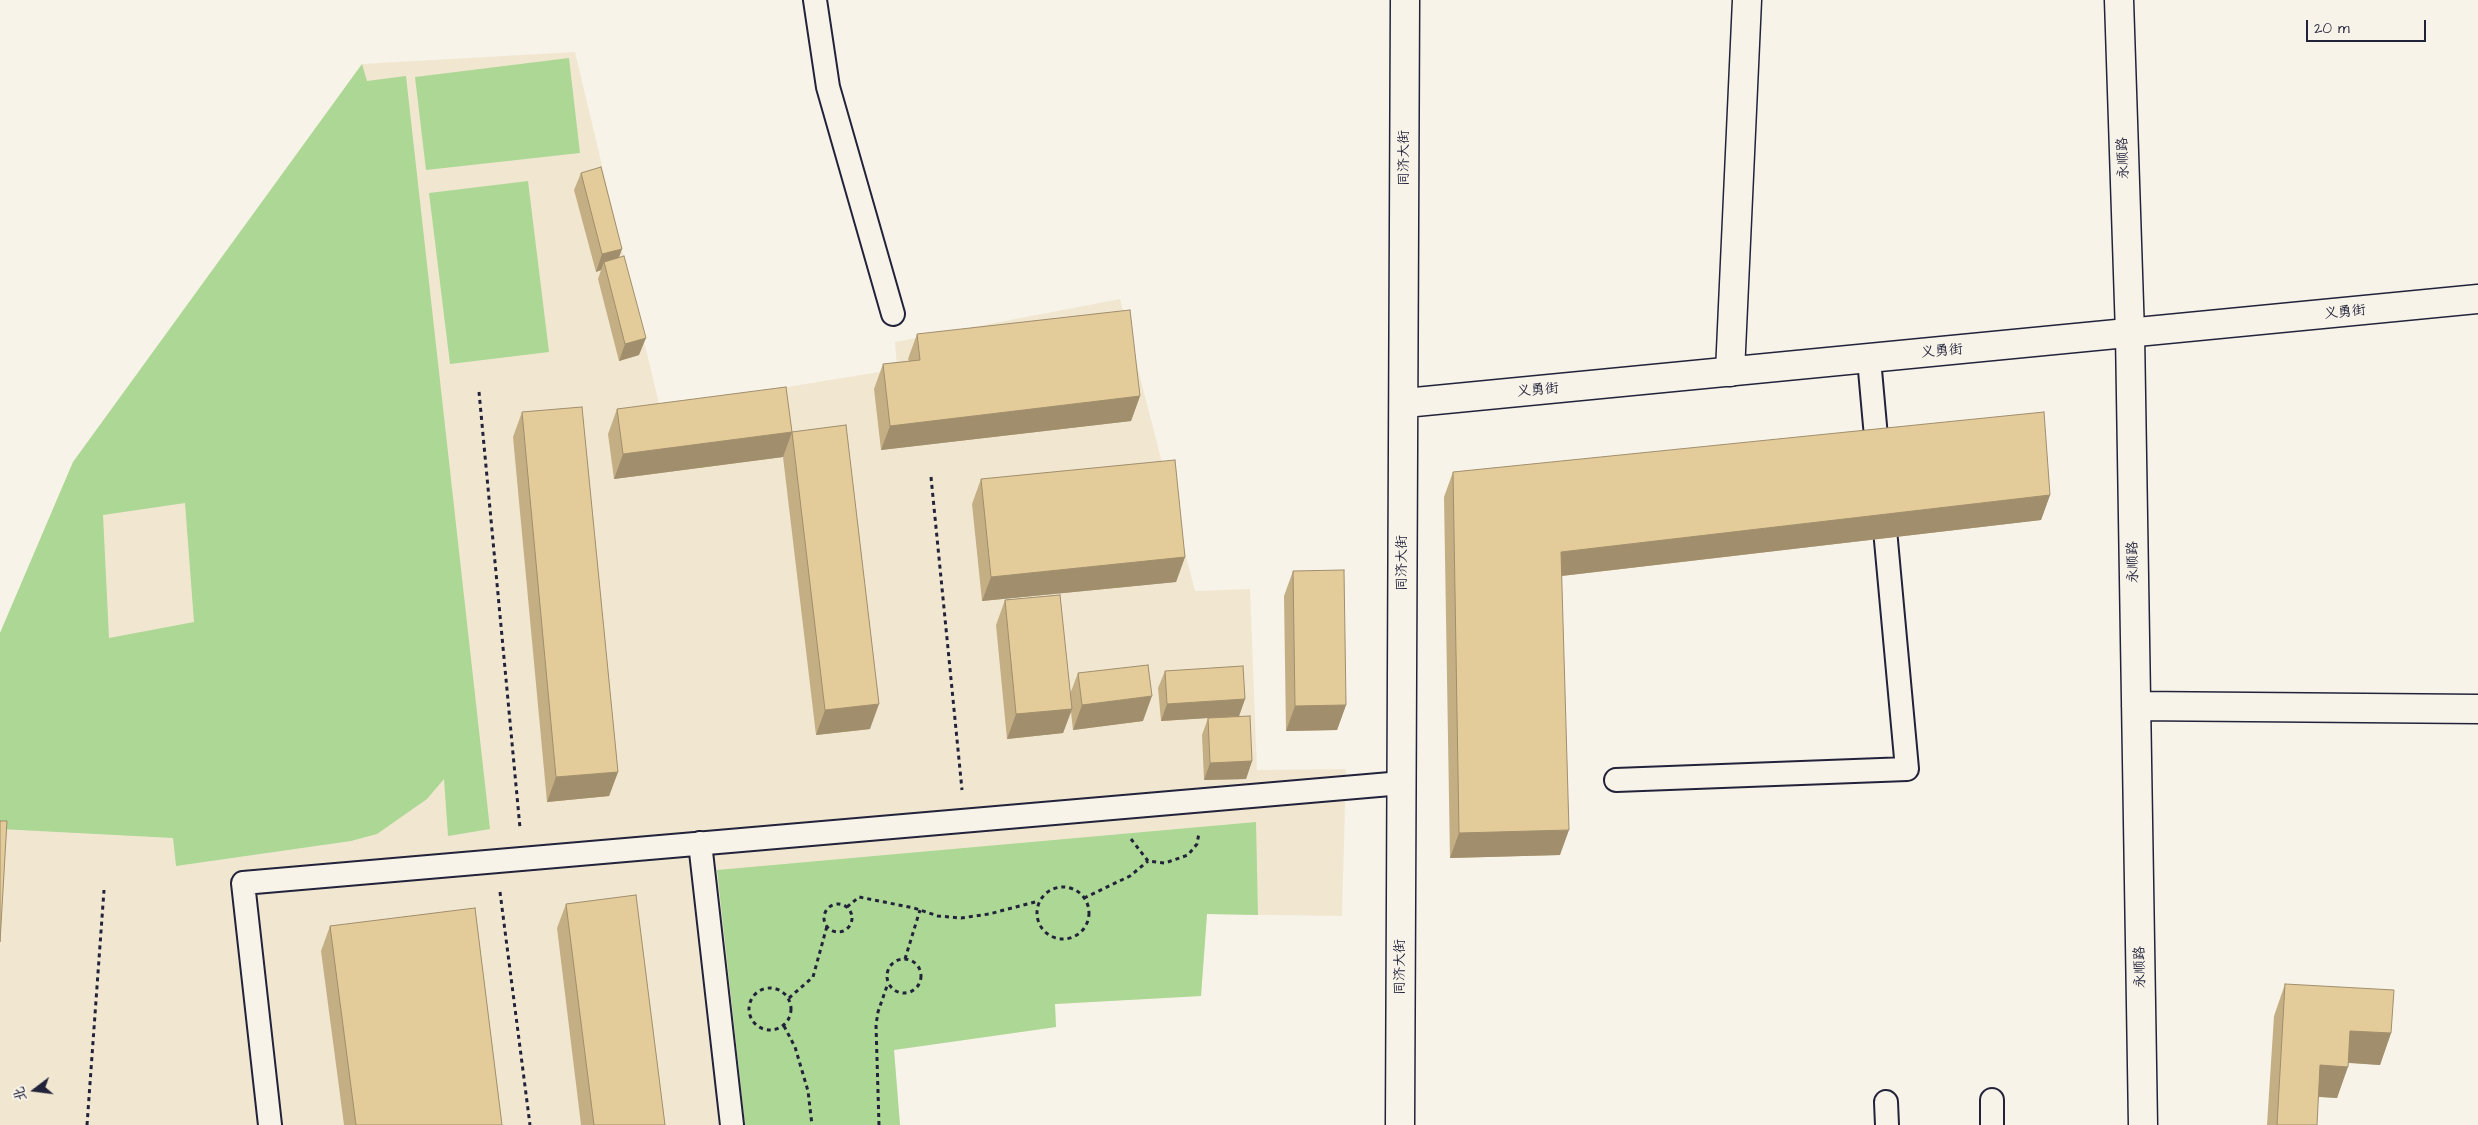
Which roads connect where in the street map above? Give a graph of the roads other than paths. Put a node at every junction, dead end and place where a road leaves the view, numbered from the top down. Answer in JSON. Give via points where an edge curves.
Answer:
{"nodes":[{"id":1,"x":815,"y":0,"type":"edge"},
{"id":2,"x":1405,"y":0,"type":"edge"},
{"id":3,"x":1747,"y":0,"type":"edge"},
{"id":4,"x":2118,"y":0,"type":"edge"},
{"id":5,"x":2478,"y":299,"type":"edge"},
{"id":6,"x":893,"y":314,"type":"dead end"},
{"id":7,"x":2130,"y":334,"type":"junction"},
{"id":8,"x":1869,"y":359,"type":"junction"},
{"id":9,"x":1730,"y":372,"type":"junction"},
{"id":10,"x":1405,"y":403,"type":"junction"},
{"id":11,"x":2136,"y":706,"type":"junction"},
{"id":12,"x":2478,"y":709,"type":"edge"},
{"id":13,"x":1616,"y":780,"type":"dead end"},
{"id":14,"x":1402,"y":783,"type":"junction"},
{"id":15,"x":700,"y":843,"type":"junction"},
{"id":16,"x":1992,"y":1100,"type":"dead end"},
{"id":17,"x":1886,"y":1102,"type":"dead end"},
{"id":18,"x":270,"y":1125,"type":"edge"},
{"id":19,"x":732,"y":1125,"type":"edge"},
{"id":20,"x":1400,"y":1125,"type":"edge"},
{"id":21,"x":1887,"y":1125,"type":"edge"},
{"id":22,"x":1992,"y":1125,"type":"edge"},
{"id":23,"x":2143,"y":1125,"type":"edge"}],
"edges":[{"from":1,"to":6,"type":"lane","via":[[828,87]]},
{"from":2,"to":10,"type":"street","name":"同济大街"},
{"from":3,"to":9,"type":"street"},
{"from":4,"to":7,"type":"street","name":"永顺路"},
{"from":5,"to":7,"type":"street","name":"义勇街"},
{"from":7,"to":8,"type":"street","name":"义勇街"},
{"from":7,"to":11,"type":"street","name":"永顺路"},
{"from":8,"to":9,"type":"street","name":"义勇街"},
{"from":8,"to":13,"type":"lane","via":[[1907,769]]},
{"from":9,"to":10,"type":"street","name":"义勇街"},
{"from":10,"to":14,"type":"street","name":"同济大街"},
{"from":11,"to":12,"type":"street"},
{"from":11,"to":23,"type":"street","name":"永顺路"},
{"from":14,"to":15,"type":"lane"},
{"from":14,"to":20,"type":"street","name":"同济大街"},
{"from":15,"to":18,"type":"lane","via":[[243,883]]},
{"from":15,"to":19,"type":"lane"},
{"from":16,"to":22,"type":"lane"},
{"from":17,"to":21,"type":"lane"}]}
